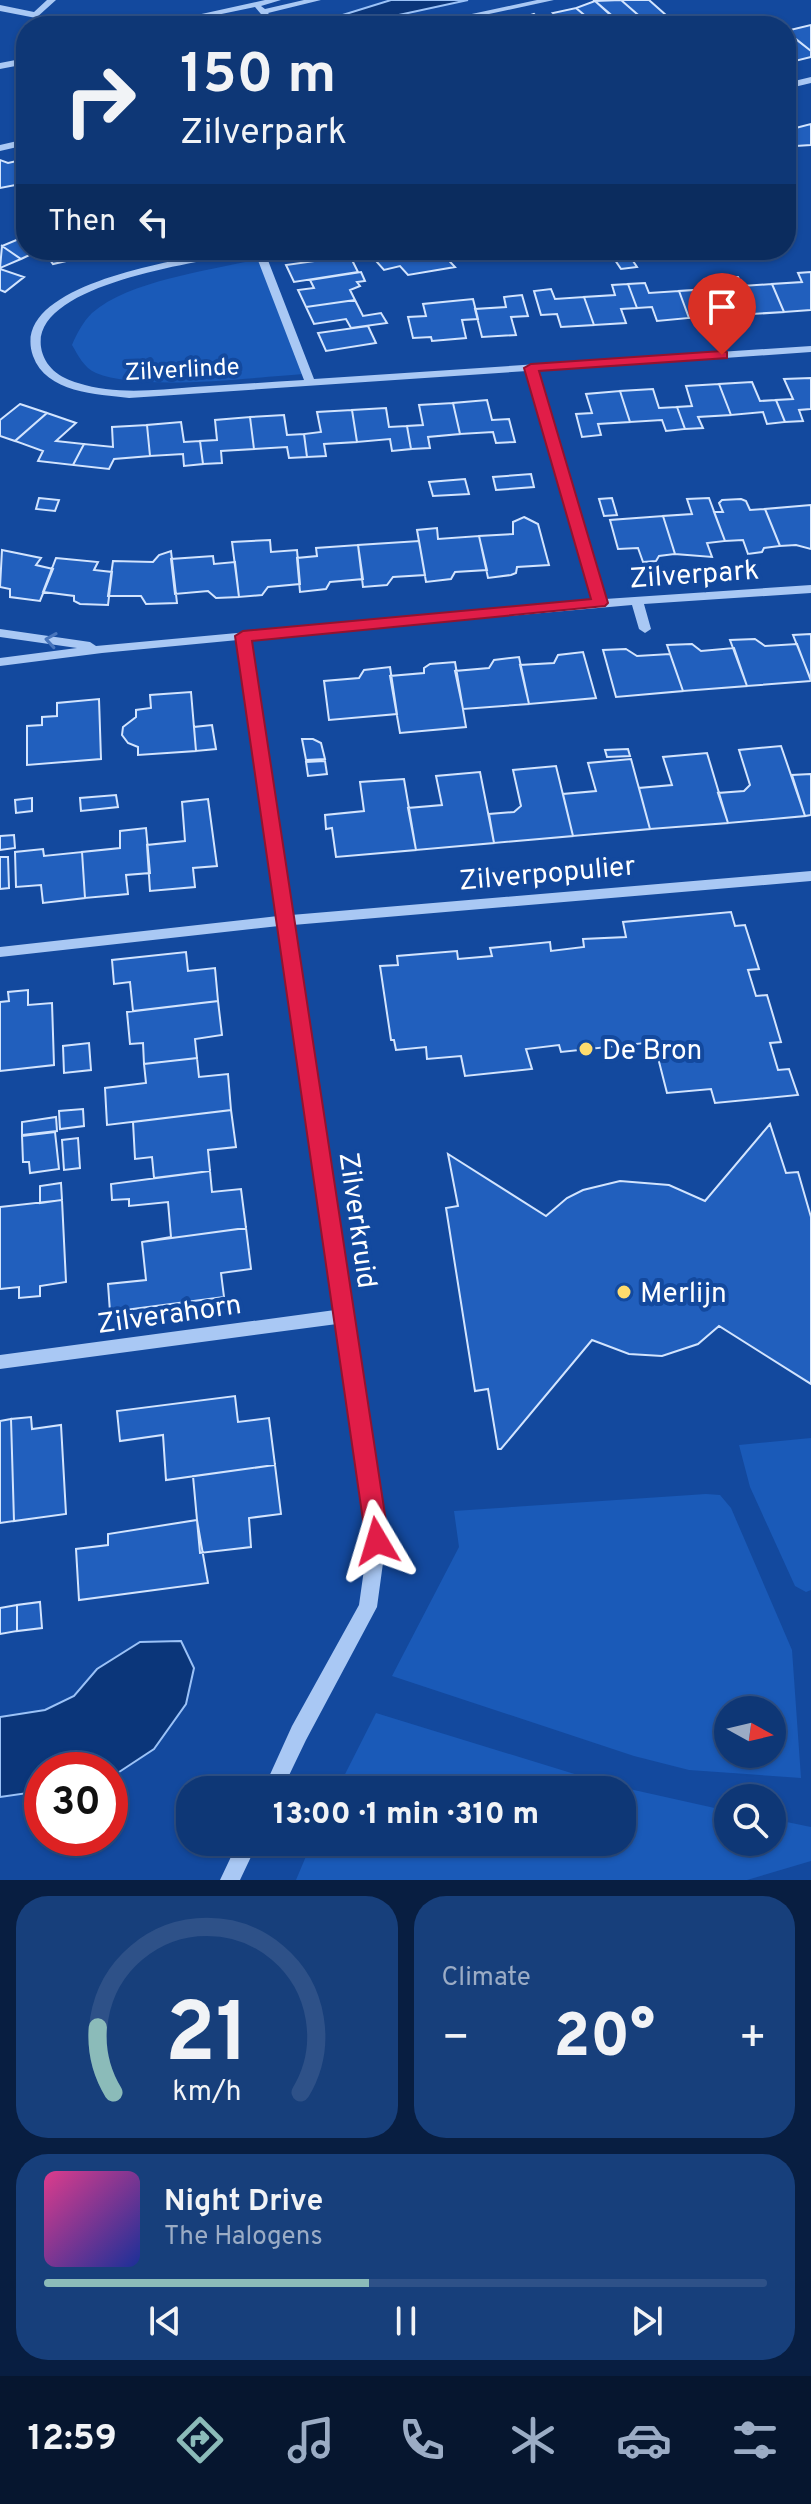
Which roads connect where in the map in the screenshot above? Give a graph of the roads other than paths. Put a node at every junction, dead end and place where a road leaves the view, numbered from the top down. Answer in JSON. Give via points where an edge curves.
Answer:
{"nodes":[{"id":1,"x":52,"y":0,"type":"edge"},
{"id":2,"x":277,"y":0,"type":"edge"},
{"id":3,"x":317,"y":0,"type":"edge"},
{"id":4,"x":550,"y":0,"type":"edge"},
{"id":5,"x":0,"y":8,"type":"edge"},
{"id":6,"x":259,"y":8,"type":"junction"},
{"id":7,"x":36,"y":15,"type":"joint"},
{"id":8,"x":211,"y":16,"type":"edge"},
{"id":9,"x":230,"y":16,"type":"edge"},
{"id":10,"x":267,"y":16,"type":"edge"},
{"id":11,"x":470,"y":16,"type":"edge"},
{"id":12,"x":201,"y":260,"type":"edge"},
{"id":13,"x":263,"y":260,"type":"edge"},
{"id":14,"x":811,"y":349,"type":"edge"},
{"id":15,"x":531,"y":368,"type":"junction"},
{"id":16,"x":309,"y":380,"type":"junction"},
{"id":17,"x":811,"y":589,"type":"edge"},
{"id":18,"x":637,"y":601,"type":"junction"},
{"id":19,"x":600,"y":603,"type":"junction"},
{"id":20,"x":645,"y":629,"type":"dead end"},
{"id":21,"x":0,"y":633,"type":"edge"},
{"id":22,"x":243,"y":636,"type":"junction"},
{"id":23,"x":102,"y":649,"type":"junction"},
{"id":24,"x":0,"y":662,"type":"edge"},
{"id":25,"x":811,"y":876,"type":"edge"},
{"id":26,"x":287,"y":920,"type":"junction"},
{"id":27,"x":0,"y":952,"type":"edge"},
{"id":28,"x":344,"y":1316,"type":"junction"},
{"id":29,"x":0,"y":1362,"type":"edge"},
{"id":30,"x":279,"y":1776,"type":"edge"},
{"id":31,"x":241,"y":1856,"type":"edge"},
{"id":32,"x":230,"y":1880,"type":"edge"}],
"edges":[{"from":1,"to":7,"type":"street"},
{"from":2,"to":6,"type":"street"},
{"from":3,"to":6,"type":"street"},
{"from":4,"to":11,"type":"street"},
{"from":5,"to":7,"type":"street"},
{"from":6,"to":8,"type":"street"},
{"from":6,"to":9,"type":"street"},
{"from":6,"to":10,"type":"street"},
{"from":12,"to":16,"type":"street","name":"Zilverlinde","via":[[73,294],[46,316],[35,344],[38,361],[57,379],[129,395]]},
{"from":13,"to":16,"type":"street"},
{"from":14,"to":15,"type":"street","name":"Zilverlinde"},
{"from":15,"to":16,"type":"street","name":"Zilverlinde"},
{"from":15,"to":19,"type":"street"},
{"from":17,"to":18,"type":"street","name":"Zilverpark"},
{"from":18,"to":19,"type":"street","name":"Zilverpark"},
{"from":18,"to":20,"type":"street"},
{"from":19,"to":22,"type":"street","name":"Zilverpark"},
{"from":23,"to":21,"type":"street","name":"Zilverpark","one_way":true},
{"from":22,"to":23,"type":"street","name":"Zilverpark"},
{"from":22,"to":26,"type":"street","name":"Zilverkruid"},
{"from":23,"to":24,"type":"street","name":"Zilverpark"},
{"from":25,"to":26,"type":"street","name":"Zilverpopulier"},
{"from":26,"to":27,"type":"street"},
{"from":26,"to":28,"type":"street","name":"Zilverkruid"},
{"from":28,"to":29,"type":"street","name":"Zilverahorn"},
{"from":28,"to":30,"type":"street","name":"Zilverkruid","via":[[377,1541],[368,1607]]},
{"from":31,"to":32,"type":"street"}]}
